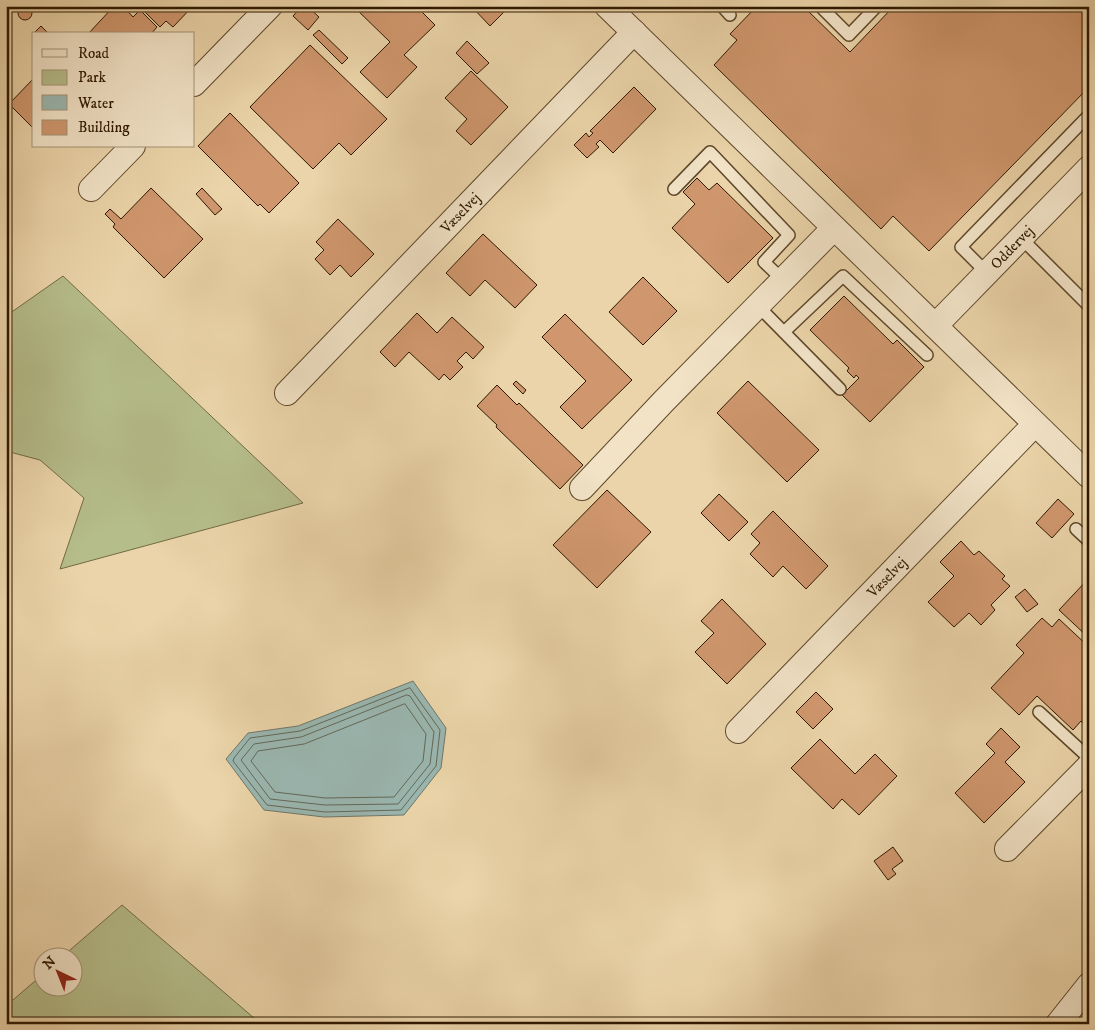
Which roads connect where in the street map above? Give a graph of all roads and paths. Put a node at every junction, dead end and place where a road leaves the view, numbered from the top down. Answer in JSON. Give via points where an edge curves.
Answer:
{"nodes":[{"id":1,"x":270,"y":6,"type":"edge"},
{"id":2,"x":607,"y":6,"type":"edge"},
{"id":3,"x":820,"y":6,"type":"edge"},
{"id":4,"x":876,"y":6,"type":"edge"},
{"id":5,"x":634,"y":32,"type":"junction"},
{"id":6,"x":195,"y":83,"type":"edge"},
{"id":7,"x":1089,"y":115,"type":"edge"},
{"id":8,"x":131,"y":148,"type":"edge"},
{"id":9,"x":1089,"y":168,"type":"edge"},
{"id":10,"x":91,"y":189,"type":"dead end"},
{"id":11,"x":674,"y":189,"type":"dead end"},
{"id":12,"x":834,"y":228,"type":"junction"},
{"id":13,"x":1021,"y":238,"type":"junction"},
{"id":14,"x":987,"y":273,"type":"junction"},
{"id":15,"x":783,"y":280,"type":"junction"},
{"id":16,"x":758,"y":306,"type":"junction"},
{"id":17,"x":1089,"y":306,"type":"edge"},
{"id":18,"x":935,"y":326,"type":"junction"},
{"id":19,"x":784,"y":332,"type":"junction"},
{"id":20,"x":927,"y":355,"type":"dead end"},
{"id":21,"x":840,"y":389,"type":"dead end"},
{"id":22,"x":287,"y":393,"type":"dead end"},
{"id":23,"x":1035,"y":424,"type":"junction"},
{"id":24,"x":1089,"y":476,"type":"edge"},
{"id":25,"x":582,"y":488,"type":"dead end"},
{"id":26,"x":1076,"y":529,"type":"dead end"},
{"id":27,"x":1089,"y":541,"type":"edge"},
{"id":28,"x":1039,"y":712,"type":"dead end"},
{"id":29,"x":738,"y":730,"type":"dead end"},
{"id":30,"x":1089,"y":758,"type":"edge"},
{"id":31,"x":1089,"y":766,"type":"edge"},
{"id":32,"x":1007,"y":849,"type":"dead end"},
{"id":33,"x":1089,"y":985,"type":"edge"},
{"id":34,"x":1058,"y":1024,"type":"edge"}],
"edges":[{"from":1,"to":6,"type":"street"},
{"from":2,"to":5,"type":"street"},
{"from":3,"to":4,"type":"lane","via":[[850,35]]},
{"from":5,"to":12,"type":"street"},
{"from":5,"to":22,"type":"street","name":"Væselvej"},
{"from":7,"to":14,"type":"lane","via":[[960,247]]},
{"from":8,"to":10,"type":"street"},
{"from":9,"to":13,"type":"street","name":"Oddervej"},
{"from":11,"to":15,"type":"lane","via":[[710,152],[790,235],[764,262]]},
{"from":12,"to":15,"type":"street"},
{"from":12,"to":18,"type":"street"},
{"from":13,"to":14,"type":"street","name":"Oddervej"},
{"from":13,"to":17,"type":"lane"},
{"from":14,"to":18,"type":"street","name":"Oddervej"},
{"from":15,"to":16,"type":"street"},
{"from":16,"to":19,"type":"lane"},
{"from":16,"to":25,"type":"street"},
{"from":18,"to":23,"type":"street"},
{"from":19,"to":20,"type":"lane","via":[[843,276]]},
{"from":19,"to":21,"type":"lane"},
{"from":23,"to":24,"type":"street"},
{"from":23,"to":29,"type":"street","name":"Væselvej"},
{"from":26,"to":27,"type":"lane"},
{"from":28,"to":30,"type":"lane"},
{"from":31,"to":32,"type":"street"},
{"from":33,"to":34,"type":"street"}]}
